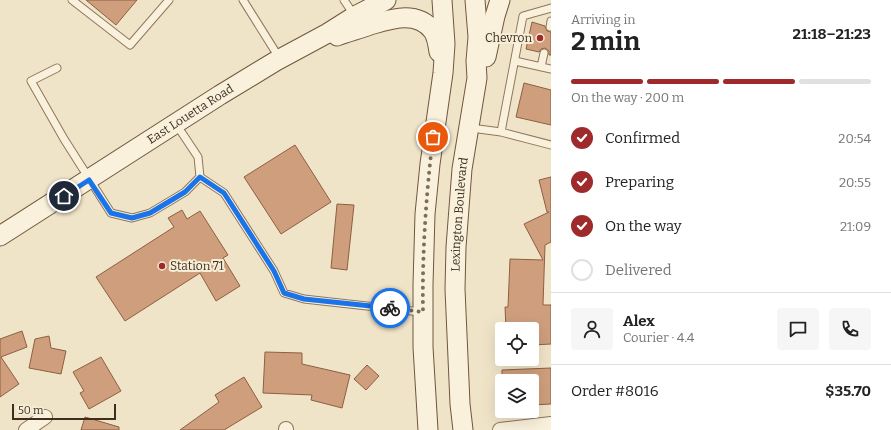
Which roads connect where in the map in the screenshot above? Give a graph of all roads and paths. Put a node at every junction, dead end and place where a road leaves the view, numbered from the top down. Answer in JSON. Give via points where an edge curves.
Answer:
{"nodes":[{"id":1,"x":72,"y":0,"type":"edge"},
{"id":2,"x":169,"y":0,"type":"edge"},
{"id":3,"x":243,"y":0,"type":"edge"},
{"id":4,"x":344,"y":0,"type":"edge"},
{"id":5,"x":386,"y":0,"type":"edge"},
{"id":6,"x":442,"y":0,"type":"edge"},
{"id":7,"x":476,"y":0,"type":"edge"},
{"id":8,"x":500,"y":0,"type":"edge"},
{"id":9,"x":551,"y":8,"type":"edge"},
{"id":10,"x":355,"y":16,"type":"junction"},
{"id":11,"x":303,"y":46,"type":"junction"},
{"id":12,"x":544,"y":54,"type":"dead end"},
{"id":13,"x":280,"y":59,"type":"junction"},
{"id":14,"x":514,"y":61,"type":"junction"},
{"id":15,"x":541,"y":67,"type":"junction"},
{"id":16,"x":57,"y":68,"type":"dead end"},
{"id":17,"x":551,"y":69,"type":"edge"},
{"id":18,"x":443,"y":73,"type":"junction"},
{"id":19,"x":478,"y":78,"type":"junction"},
{"id":20,"x":176,"y":124,"type":"junction"},
{"id":21,"x":469,"y":127,"type":"junction"},
{"id":22,"x":501,"y":132,"type":"junction"},
{"id":23,"x":551,"y":145,"type":"edge"},
{"id":24,"x":200,"y":177,"type":"junction"},
{"id":25,"x":89,"y":180,"type":"junction"},
{"id":26,"x":0,"y":236,"type":"edge"},
{"id":27,"x":423,"y":312,"type":"junction"},
{"id":28,"x":45,"y":417,"type":"dead end"},
{"id":29,"x":551,"y":424,"type":"edge"},
{"id":30,"x":533,"y":428,"type":"edge"},
{"id":31,"x":26,"y":430,"type":"edge"},
{"id":32,"x":428,"y":430,"type":"edge"},
{"id":33,"x":463,"y":430,"type":"edge"},
{"id":34,"x":500,"y":430,"type":"edge"}],
"edges":[{"from":1,"to":2,"type":"lane","via":[[130,45]]},
{"from":3,"to":13,"type":"lane"},
{"from":4,"to":10,"type":"lane"},
{"from":5,"to":10,"type":"main road","name":"East Louetta Road"},
{"from":6,"to":18,"type":"main road","via":[[445,44]]},
{"from":7,"to":19,"type":"main road","name":"Lexington Boulevard"},
{"from":8,"to":19,"type":"main road","via":[[485,62]]},
{"from":9,"to":14,"type":"lane","via":[[523,16]]},
{"from":10,"to":11,"type":"main road","name":"East Louetta Road"},
{"from":11,"to":13,"type":"main road","name":"East Louetta Road"},
{"from":11,"to":18,"type":"main road","via":[[393,18],[414,18],[422,21],[437,38]]},
{"from":12,"to":15,"type":"lane"},
{"from":13,"to":20,"type":"main road","name":"East Louetta Road"},
{"from":14,"to":15,"type":"lane"},
{"from":14,"to":22,"type":"lane"},
{"from":15,"to":17,"type":"lane"},
{"from":16,"to":25,"type":"lane","via":[[31,81]]},
{"from":18,"to":27,"type":"main road","via":[[426,207]]},
{"from":19,"to":21,"type":"main road","name":"Lexington Boulevard"},
{"from":20,"to":24,"type":"lane","via":[[198,158]]},
{"from":20,"to":25,"type":"main road","name":"East Louetta Road"},
{"from":21,"to":22,"type":"lane"},
{"from":21,"to":33,"type":"main road","name":"Lexington Boulevard","via":[[460,190],[455,289]]},
{"from":22,"to":23,"type":"lane"},
{"from":24,"to":25,"type":"lane","via":[[185,192],[150,213],[132,218],[111,213]]},
{"from":24,"to":27,"type":"lane","via":[[224,193],[274,271],[284,293],[304,299]]},
{"from":25,"to":26,"type":"main road","name":"East Louetta Road"},
{"from":27,"to":32,"type":"main road"},
{"from":28,"to":31,"type":"street"},
{"from":29,"to":30,"type":"street"},
{"from":30,"to":34,"type":"street"}]}
